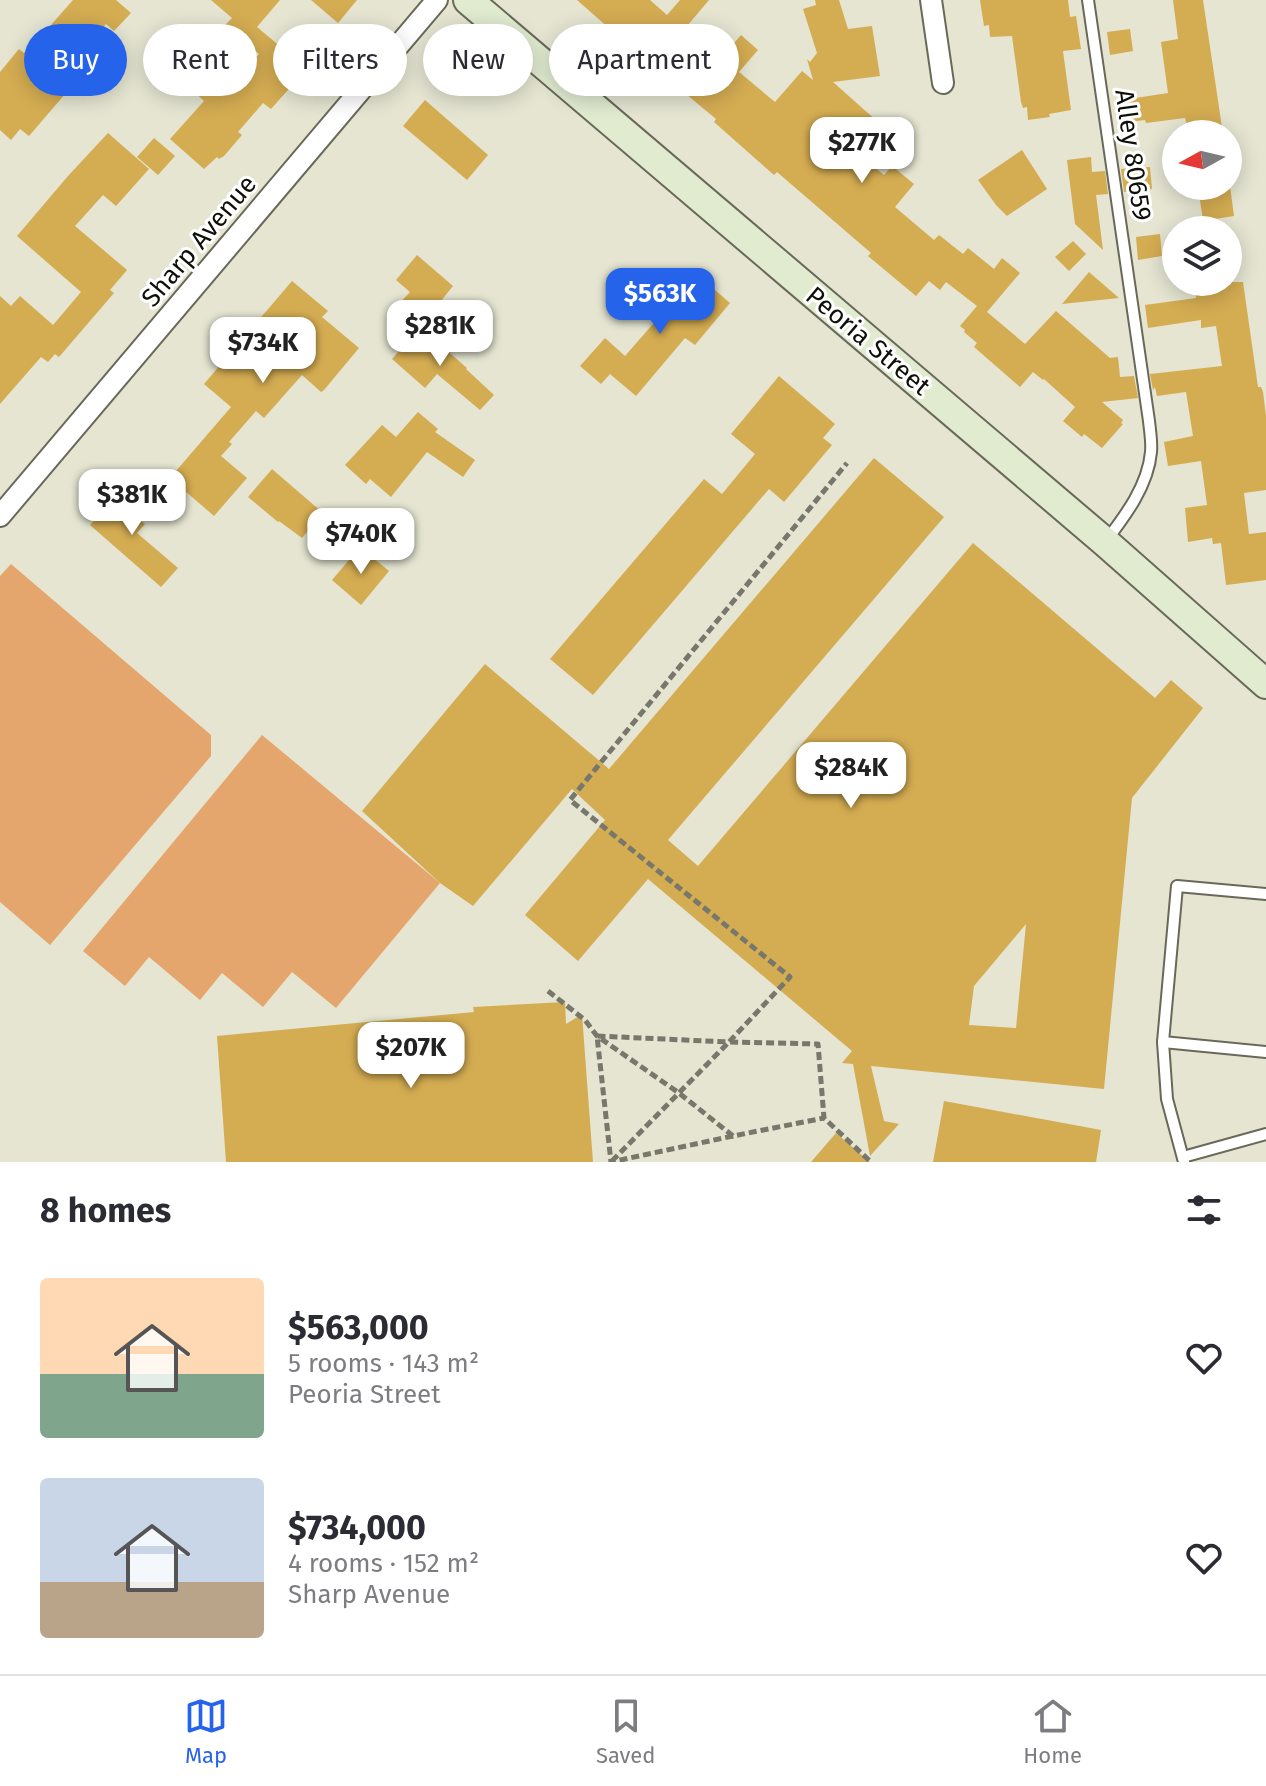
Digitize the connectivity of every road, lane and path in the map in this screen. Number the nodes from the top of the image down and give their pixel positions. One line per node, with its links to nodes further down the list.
1 (437, 0): 7 (street, Sharp Avenue)
2 (468, 0): 8 (street, Peoria Street)
3 (931, 0): 5 (street)
4 (1088, 0): 8 (lane, Alley 80659)
5 (943, 83)
6 (847, 463): 13 (path)
7 (0, 516)
8 (1105, 542): 9 (street, Peoria Street)
9 (1266, 684)
10 (1266, 894): 14 (lane)
11 (548, 991): 12 (path)
12 (597, 1036): 13 (path); 16 (path); 21 (path)
13 (729, 1042): 16 (path); 17 (path)
14 (1163, 1042): 15 (lane); 20 (lane)
15 (1266, 1052)
16 (679, 1093): 19 (path); 21 (path)
17 (824, 1118): 19 (path); 22 (path)
18 (1266, 1134): 20 (lane)
19 (733, 1136): 21 (path)
20 (1183, 1160)
21 (611, 1162)
22 (871, 1162)

